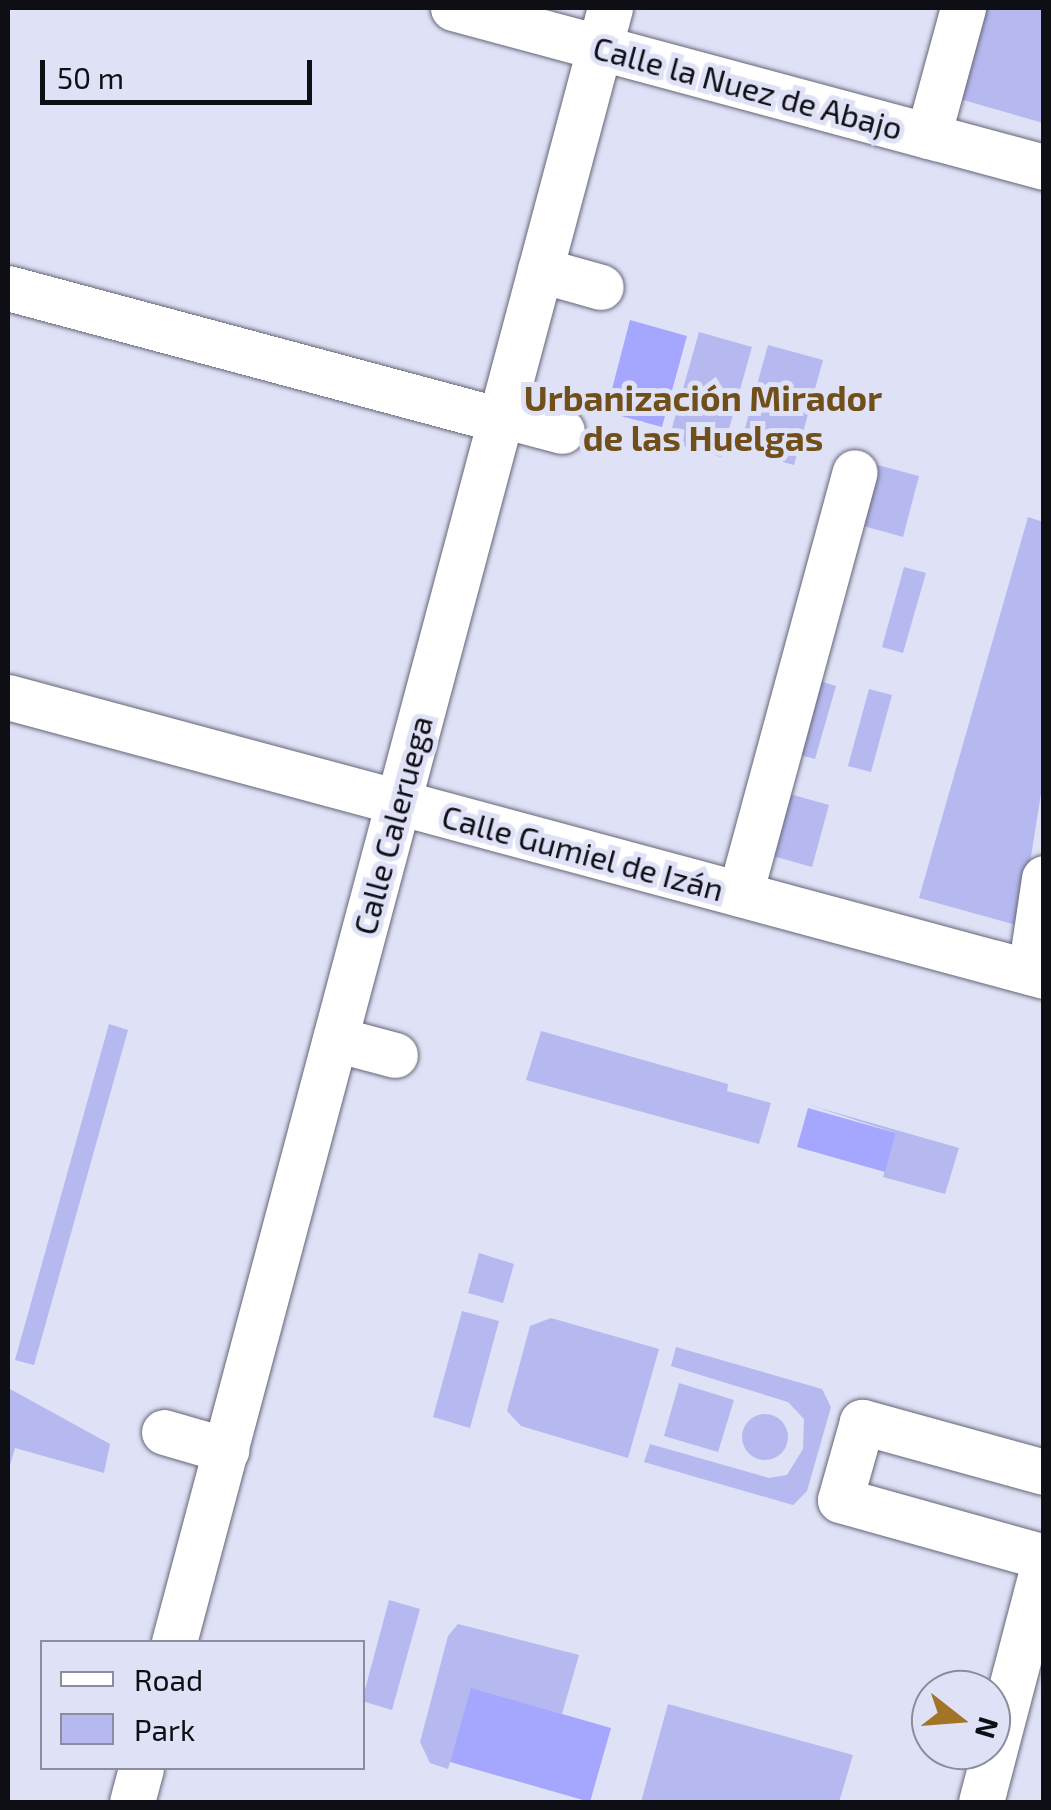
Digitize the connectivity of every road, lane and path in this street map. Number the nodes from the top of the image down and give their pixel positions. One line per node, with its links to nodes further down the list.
1 (453, 8): 3 (street, Calle la Nuez de Abajo)
2 (962, 8): 4 (street)
3 (605, 27): 4 (street, Calle la Nuez de Abajo); 6 (street, Calle Caleruega)
4 (928, 136): 5 (street, Calle la Nuez de Abajo)
5 (1044, 167)
6 (540, 270): 7 (street); 9 (street, Calle Caleruega)
7 (601, 287)
8 (8, 288): 9 (street)
9 (501, 418): 10 (street); 13 (street, Calle Caleruega)
10 (562, 431)
11 (856, 472): 15 (street)
12 (8, 697): 13 (street, Calle Gumiel de Izán)
13 (398, 802): 15 (street, Calle Gumiel de Izán); 17 (street, Calle Caleruega)
14 (1044, 878): 16 (street)
15 (740, 894): 16 (street, Calle Gumiel de Izán)
16 (1037, 974)
17 (335, 1039): 18 (street); 20 (street, Calle Caleruega)
18 (395, 1055)
19 (164, 1432): 20 (street)
20 (226, 1450): 23 (street, Calle Caleruega)
21 (1044, 1472): 22 (street)
22 (1044, 1560): 26 (street)
23 (175, 1640)
24 (140, 1770): 25 (street)
25 (132, 1802)
26 (981, 1802)

